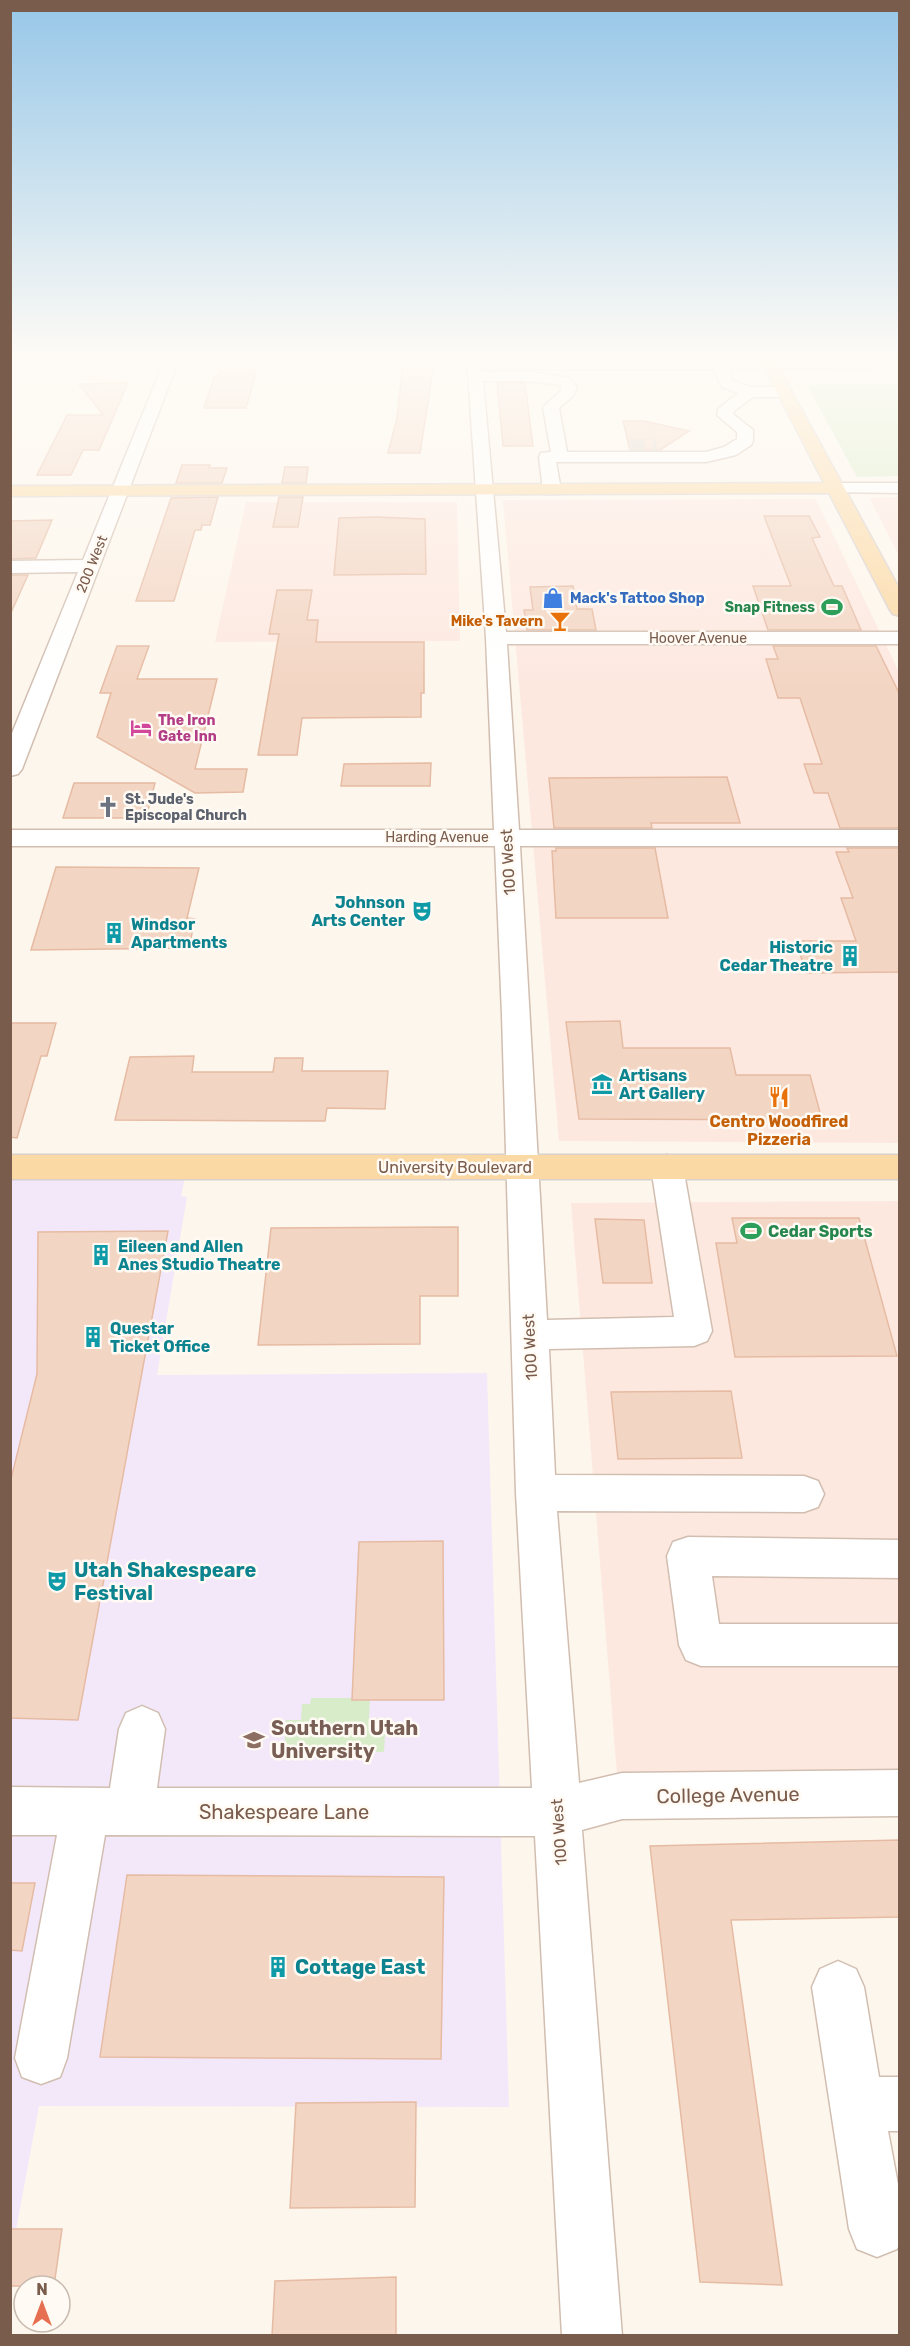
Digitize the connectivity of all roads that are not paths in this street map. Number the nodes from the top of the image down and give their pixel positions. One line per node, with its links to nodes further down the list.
1 (131, 468): 12 (street, 200 West)
2 (482, 468): 9 (street, 100 West)
3 (549, 468): 10 (street)
4 (690, 468): 8 (street)
5 (824, 468): 6 (main road)
6 (834, 488): 7 (street); 8 (main road); 15 (main road)
7 (900, 488)
8 (699, 489): 10 (main road)
9 (484, 490): 10 (main road); 12 (main road); 16 (street, 100 West)
10 (552, 490)
11 (10, 491): 12 (main road)
12 (122, 491): 13 (street, 200 West)
13 (92, 566): 14 (street); 18 (street, 200 West)
14 (10, 567)
15 (900, 610)
16 (496, 638): 17 (street, Hoover Avenue); 20 (street, 100 West)
17 (900, 638)
18 (10, 769)
19 (10, 838): 20 (street, Harding Avenue)
20 (507, 838): 21 (street, Harding Avenue); 23 (street, 100 West)
21 (900, 838)
22 (10, 1167): 23 (main road, University Boulevard)
23 (522, 1167): 24 (main road, University Boulevard); 26 (street, 100 West)
24 (668, 1167): 25 (main road, University Boulevard); 26 (street)
25 (900, 1167)
26 (529, 1335): 27 (street, 100 West)
27 (536, 1493): 28 (street); 35 (street, 100 West)
28 (804, 1494)
29 (900, 1559): 30 (street)
30 (900, 1645)
31 (142, 1729): 34 (street)
32 (900, 1793): 35 (street, College Avenue)
33 (10, 1811): 34 (street, Shakespeare Lane)
34 (107, 1811): 35 (street, Shakespeare Lane); 37 (street)
35 (558, 1812): 40 (street, 100 West)
36 (838, 1987): 38 (street)
37 (41, 2058)
38 (878, 2104): 39 (street)
39 (877, 2229)
40 (592, 2336)

